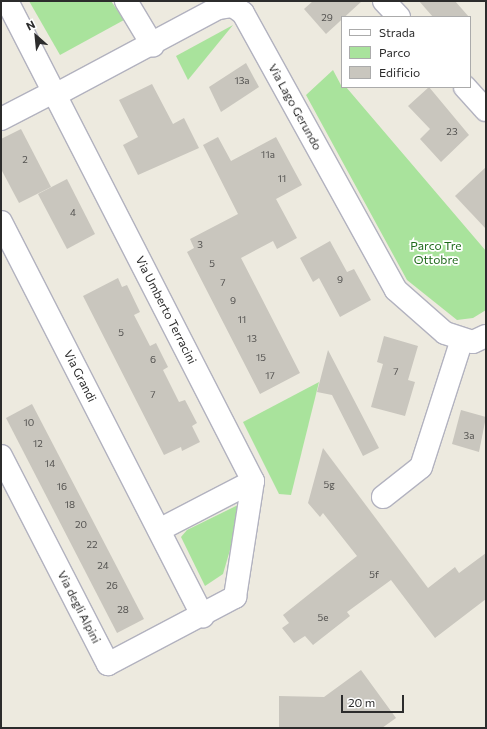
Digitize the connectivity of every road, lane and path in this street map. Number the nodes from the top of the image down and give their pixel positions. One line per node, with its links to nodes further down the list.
1 (7, 1): 7 (street, Via Umberto Terracini)
2 (126, 1): 5 (street)
3 (384, 1): 4 (street)
4 (398, 16)
5 (153, 46): 7 (street, Via Lago Gerundo); 12 (street, Via Lago Gerundo)
6 (466, 88): 8 (street)
7 (56, 93): 9 (street, Via Lago Gerundo); 14 (street, Via Umberto Terracini)
8 (486, 110)
9 (1, 119)
10 (1, 222): 16 (street, Via Grandi)
11 (486, 336): 12 (street, Via Lago Gerundo)
12 (462, 339): 15 (street)
13 (1, 456): 17 (street, Via degli Alpini)
14 (253, 481): 16 (street); 17 (street)
15 (383, 497)
16 (159, 530): 17 (street, Via Grandi)
17 (203, 616)

